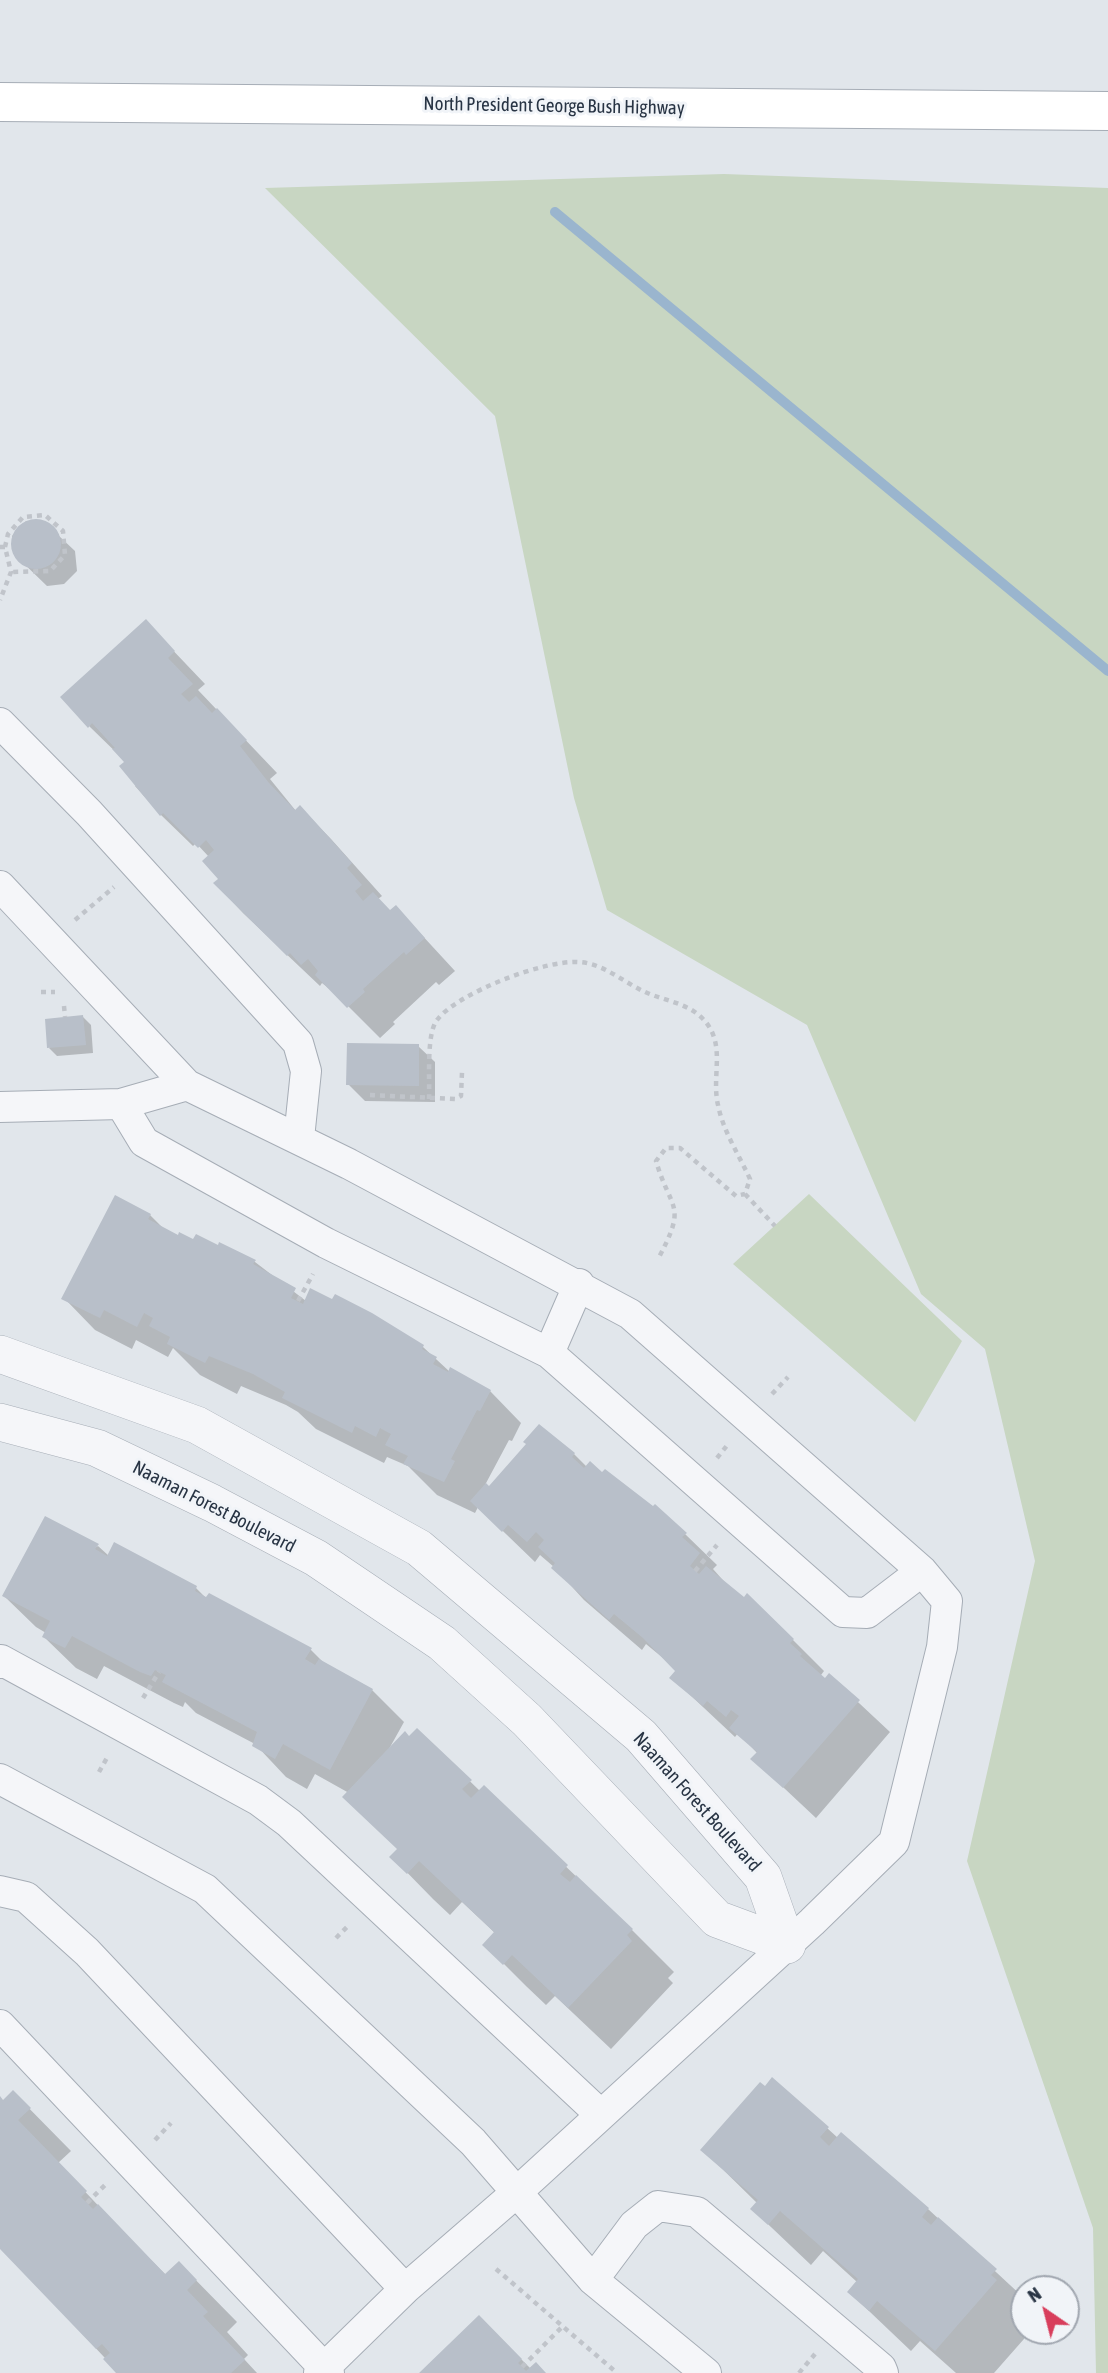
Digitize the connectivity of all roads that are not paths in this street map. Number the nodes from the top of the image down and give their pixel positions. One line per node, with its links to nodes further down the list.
1 (0, 102): 2 (main road, North President George Bush Highway)
2 (1108, 111)
3 (0, 723): 8 (street)
4 (0, 886): 5 (street)
5 (187, 1085): 6 (street); 8 (street)
6 (121, 1104): 7 (street); 10 (street)
7 (0, 1107)
8 (299, 1138): 9 (street)
9 (579, 1284): 10 (street); 13 (street)
10 (548, 1353): 13 (street)
11 (0, 1354): 17 (street, Naaman Forest Boulevard)
12 (0, 1422): 17 (street, Naaman Forest Boulevard)
13 (922, 1571): 17 (street)
14 (0, 1663): 19 (street)
15 (0, 1779): 20 (street)
16 (0, 1891): 22 (street)
17 (787, 1945): 19 (street)
18 (0, 2025): 23 (street)
19 (601, 2115): 20 (street)
20 (517, 2192): 21 (street); 22 (street)
21 (593, 2280): 24 (street); 25 (street)
22 (405, 2289): 23 (street)
23 (324, 2372)
24 (706, 2373)
25 (883, 2373)

